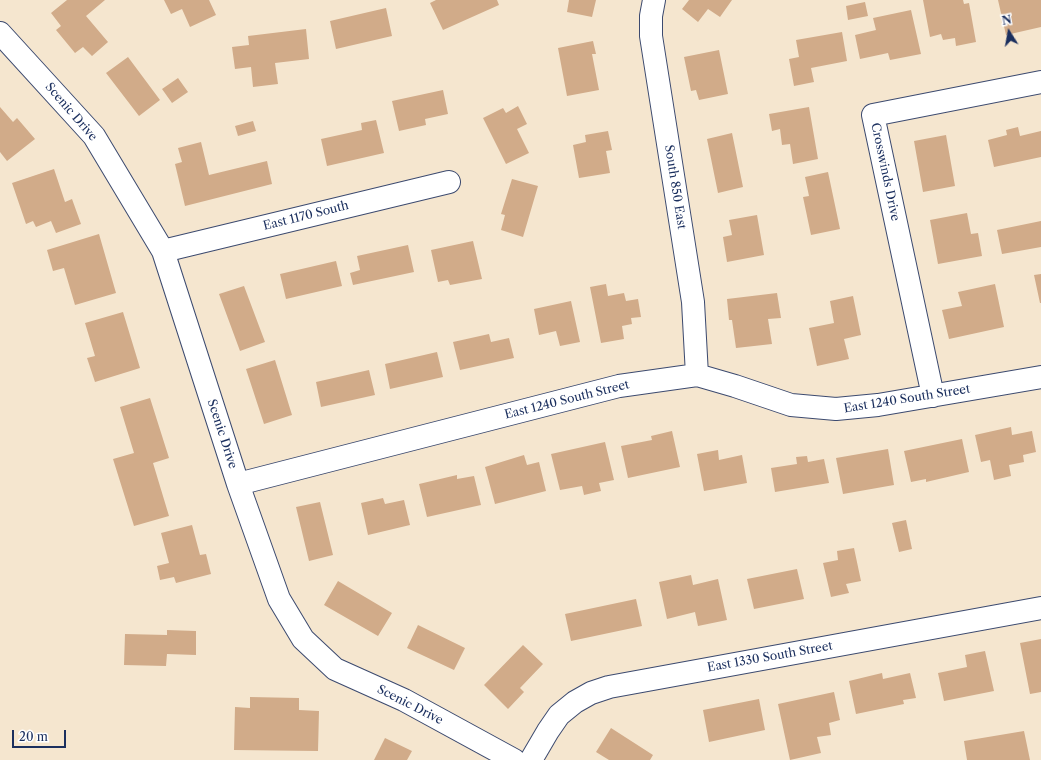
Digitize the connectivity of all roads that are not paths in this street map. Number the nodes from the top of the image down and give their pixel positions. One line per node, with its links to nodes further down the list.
1 (654, 0): 6 (street, South 850 East)
2 (0, 33): 5 (street, Scenic Drive)
3 (1041, 82): 8 (street, Crosswinds Drive)
4 (449, 182): 5 (street, East 1170 South)
5 (163, 251): 9 (street, Scenic Drive)
6 (697, 375): 8 (street, East 1240 South Street); 9 (street, East 1240 South Street)
7 (1041, 377): 8 (street, East 1240 South Street)
8 (933, 396)
9 (238, 484): 11 (street, Scenic Drive)
10 (1041, 608): 12 (street, East 1330 South Street)
11 (514, 760)
12 (531, 760)

